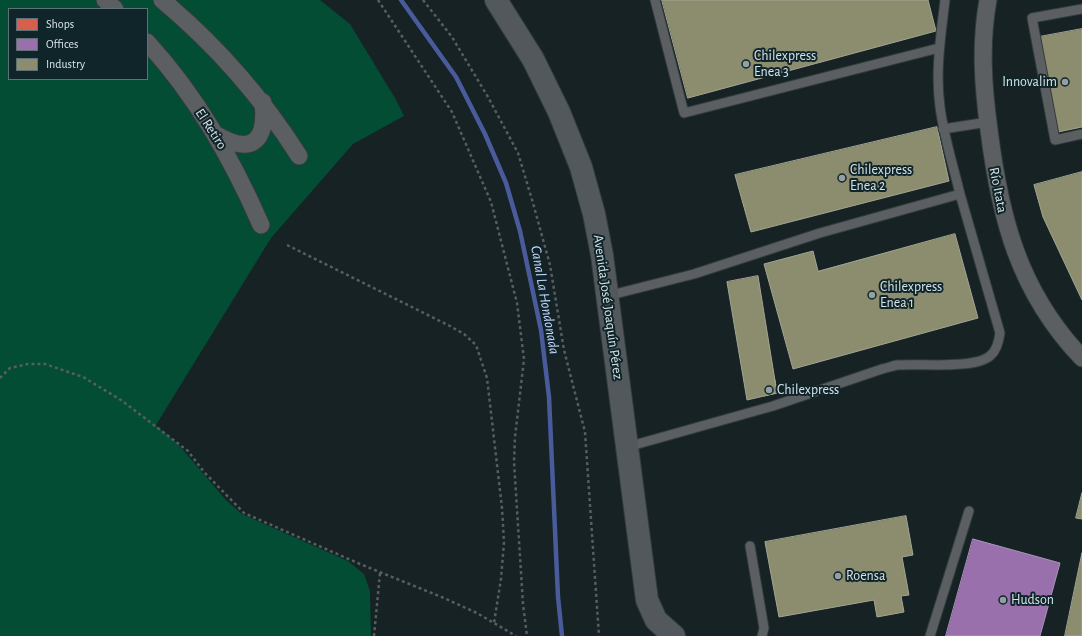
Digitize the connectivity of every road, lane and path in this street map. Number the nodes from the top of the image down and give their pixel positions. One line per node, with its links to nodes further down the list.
1 (105, 0): 9 (street)
2 (162, 0): 13 (street)
3 (378, 0): 33 (path)
4 (423, 0): 34 (path)
5 (496, 0): 22 (main road, Avenida José Joaquín Pérez)
6 (655, 0): 12 (lane)
7 (945, 0): 12 (lane)
8 (988, 0): 14 (street, Río Itata)
9 (114, 8)
10 (1082, 9): 16 (lane)
11 (148, 43): 17 (street, El Retiro)
12 (939, 48): 15 (lane)
13 (263, 102): 17 (street); 18 (street)
14 (988, 122): 15 (lane); 23 (street, Río Itata)
15 (943, 129): 19 (lane)
16 (1082, 134)
17 (217, 135): 20 (street, El Retiro)
18 (299, 156)
19 (960, 194): 22 (lane); 25 (lane)
20 (261, 225)
21 (287, 245): 29 (path)
22 (607, 296): 25 (main road, Avenida José Joaquín Pérez)
23 (1082, 358)
24 (0, 378): 28 (path)
25 (627, 447): 30 (main road, Avenida José Joaquín Pérez)
26 (969, 511): 36 (lane)
27 (750, 546): 35 (lane)
28 (380, 572): 29 (path); 31 (path)
29 (494, 623): 32 (path)
30 (670, 633)
31 (374, 636)
32 (516, 636)
33 (526, 636)
34 (599, 636)
35 (762, 636)
36 (930, 636)

